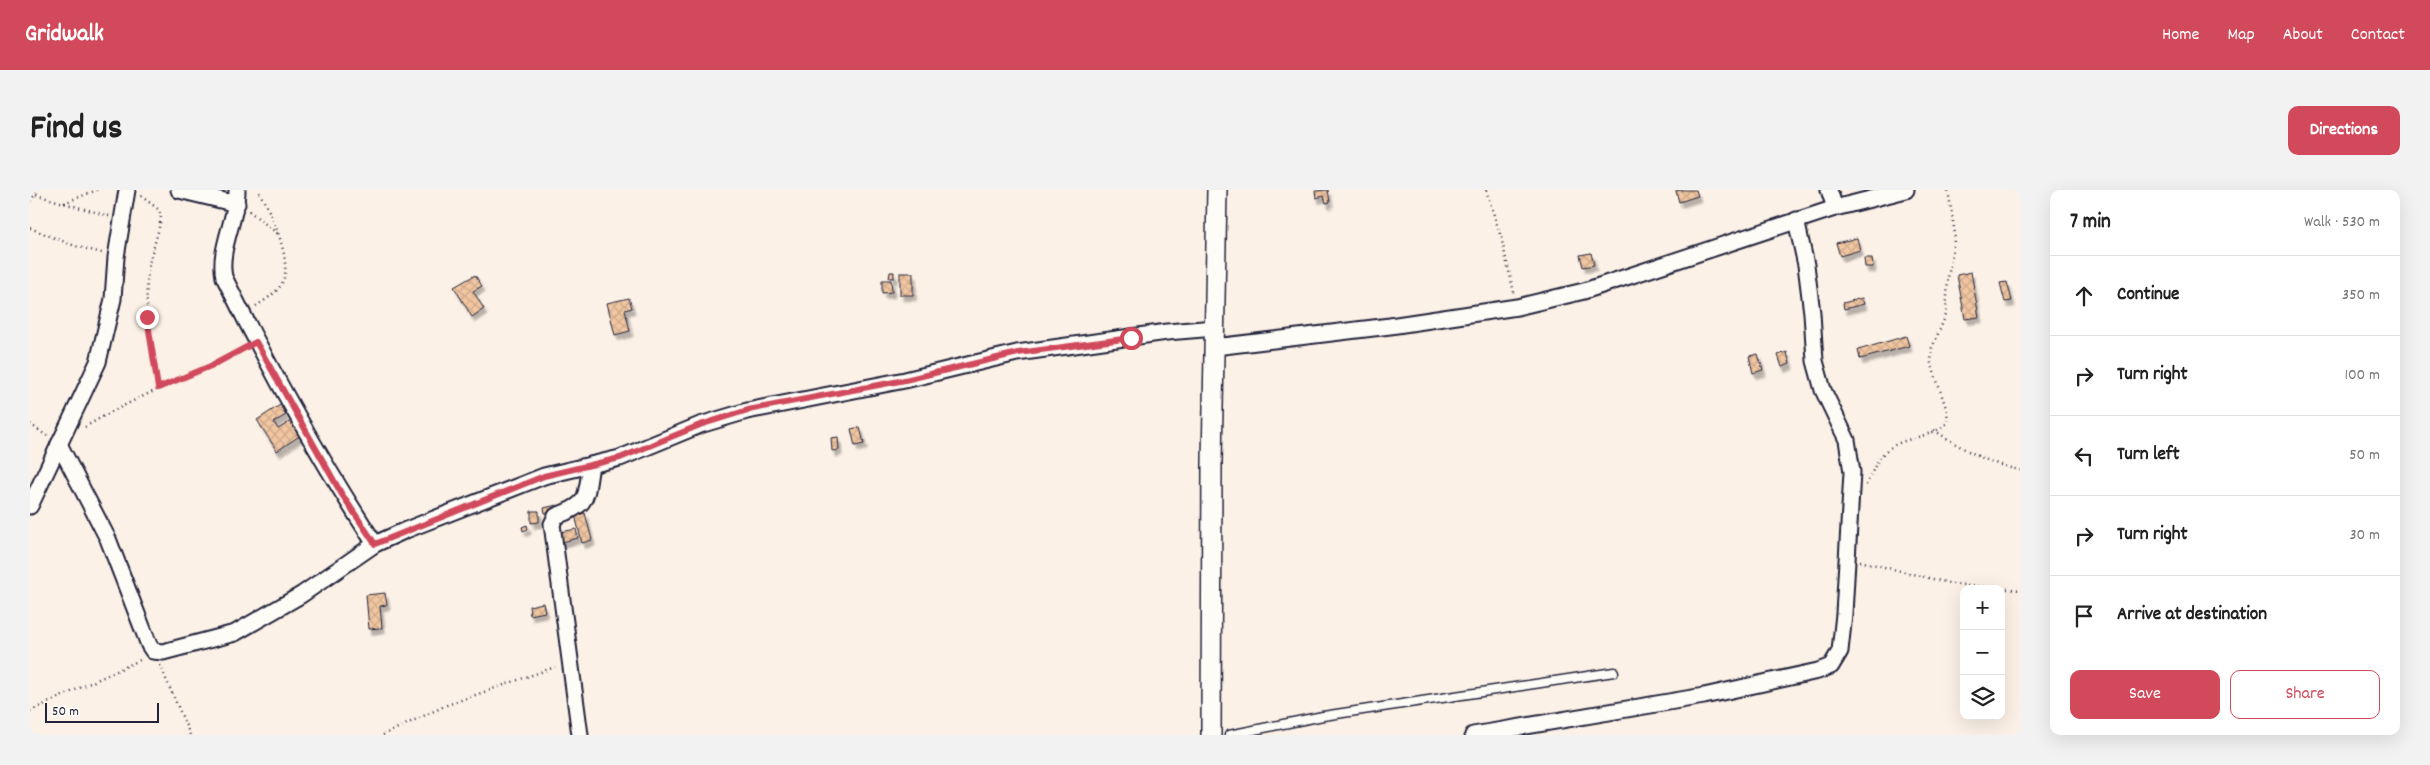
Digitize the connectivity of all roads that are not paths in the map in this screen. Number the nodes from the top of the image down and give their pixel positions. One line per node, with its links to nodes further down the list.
1 (179, 190): 6 (street)
2 (1217, 190): 9 (street)
3 (1829, 190): 7 (street)
4 (1906, 190): 7 (street)
5 (131, 191): 10 (street)
6 (237, 197): 13 (street)
7 (1835, 208): 8 (street)
8 (1796, 220): 9 (street); 18 (street)
9 (1215, 338): 11 (street); 16 (street)
10 (59, 444): 12 (street); 13 (street)
11 (590, 465): 13 (street); 15 (street)
12 (30, 506)
13 (375, 544)
14 (1614, 672): 17 (lane)
15 (580, 735)
16 (1211, 735)
17 (1229, 735)
18 (1473, 735)

